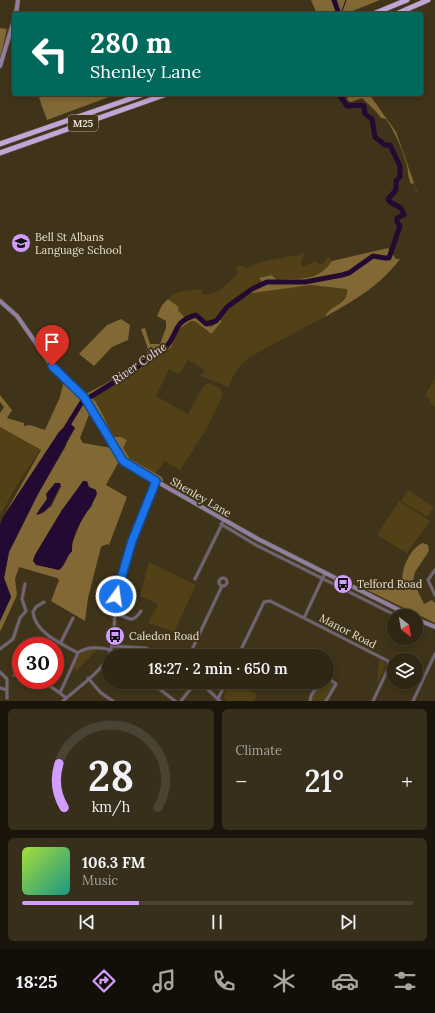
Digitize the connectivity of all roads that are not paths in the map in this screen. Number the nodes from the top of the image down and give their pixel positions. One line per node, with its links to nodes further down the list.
1 (18, 0): 4 (main road)
2 (407, 0): 5 (highway)
3 (428, 0): 6 (highway)
4 (16, 12)
5 (379, 12)
6 (401, 12)
7 (12, 27): 8 (main road)
8 (0, 66)
9 (138, 96): 11 (highway, M25)
10 (161, 96): 12 (highway, M25)
11 (0, 144)
12 (0, 153)
13 (0, 301): 14 (main road, Shenley Lane)
14 (156, 481): 15 (main road, Shenley Lane); 30 (street)
15 (224, 520): 16 (street); 18 (main road, Shenley Lane)
16 (221, 524): 19 (street, Shenley Lane); 20 (street)
17 (435, 570): 23 (street)
18 (326, 573): 19 (street); 25 (main road, Shenley Lane)
19 (323, 578): 28 (street, Shenley Lane); 32 (street)
20 (195, 579)
21 (25, 584): 26 (street)
22 (222, 586): 43 (street)
23 (435, 596)
24 (44, 602): 29 (street)
25 (397, 609)
26 (26, 611): 29 (street); 39 (street)
27 (141, 611): 30 (street)
28 (387, 611)
29 (33, 612): 35 (street)
30 (114, 613): 38 (street)
31 (73, 618): 36 (street)
32 (304, 618): 44 (street); 69 (street, Manor Road)
33 (423, 623): 34 (main road)
34 (435, 627)
35 (50, 637)
36 (64, 637)
37 (64, 644): 45 (street)
38 (112, 646): 41 (street); 42 (street)
39 (0, 649)
40 (106, 649): 45 (street)
41 (111, 649)
42 (148, 649)
43 (192, 649)
44 (241, 649)
45 (78, 653): 59 (street)
46 (435, 654): 70 (street)
47 (102, 666): 49 (street)
48 (0, 672): 58 (street)
49 (88, 678): 61 (street); 64 (street)
50 (0, 688): 58 (street)
51 (54, 689): 59 (street)
52 (159, 689): 65 (street)
53 (190, 689): 66 (street)
54 (207, 689): 62 (street)
55 (223, 689): 62 (street)
56 (315, 689): 67 (street)
57 (333, 689): 68 (street)
58 (7, 690): 60 (street)
59 (60, 693): 61 (street)
60 (7, 698)
61 (66, 698): 63 (street)
62 (219, 700)
63 (63, 701)
64 (113, 701)
65 (175, 701)
66 (181, 701)
67 (310, 701)
68 (326, 701)
69 (373, 701)
70 (413, 701)

